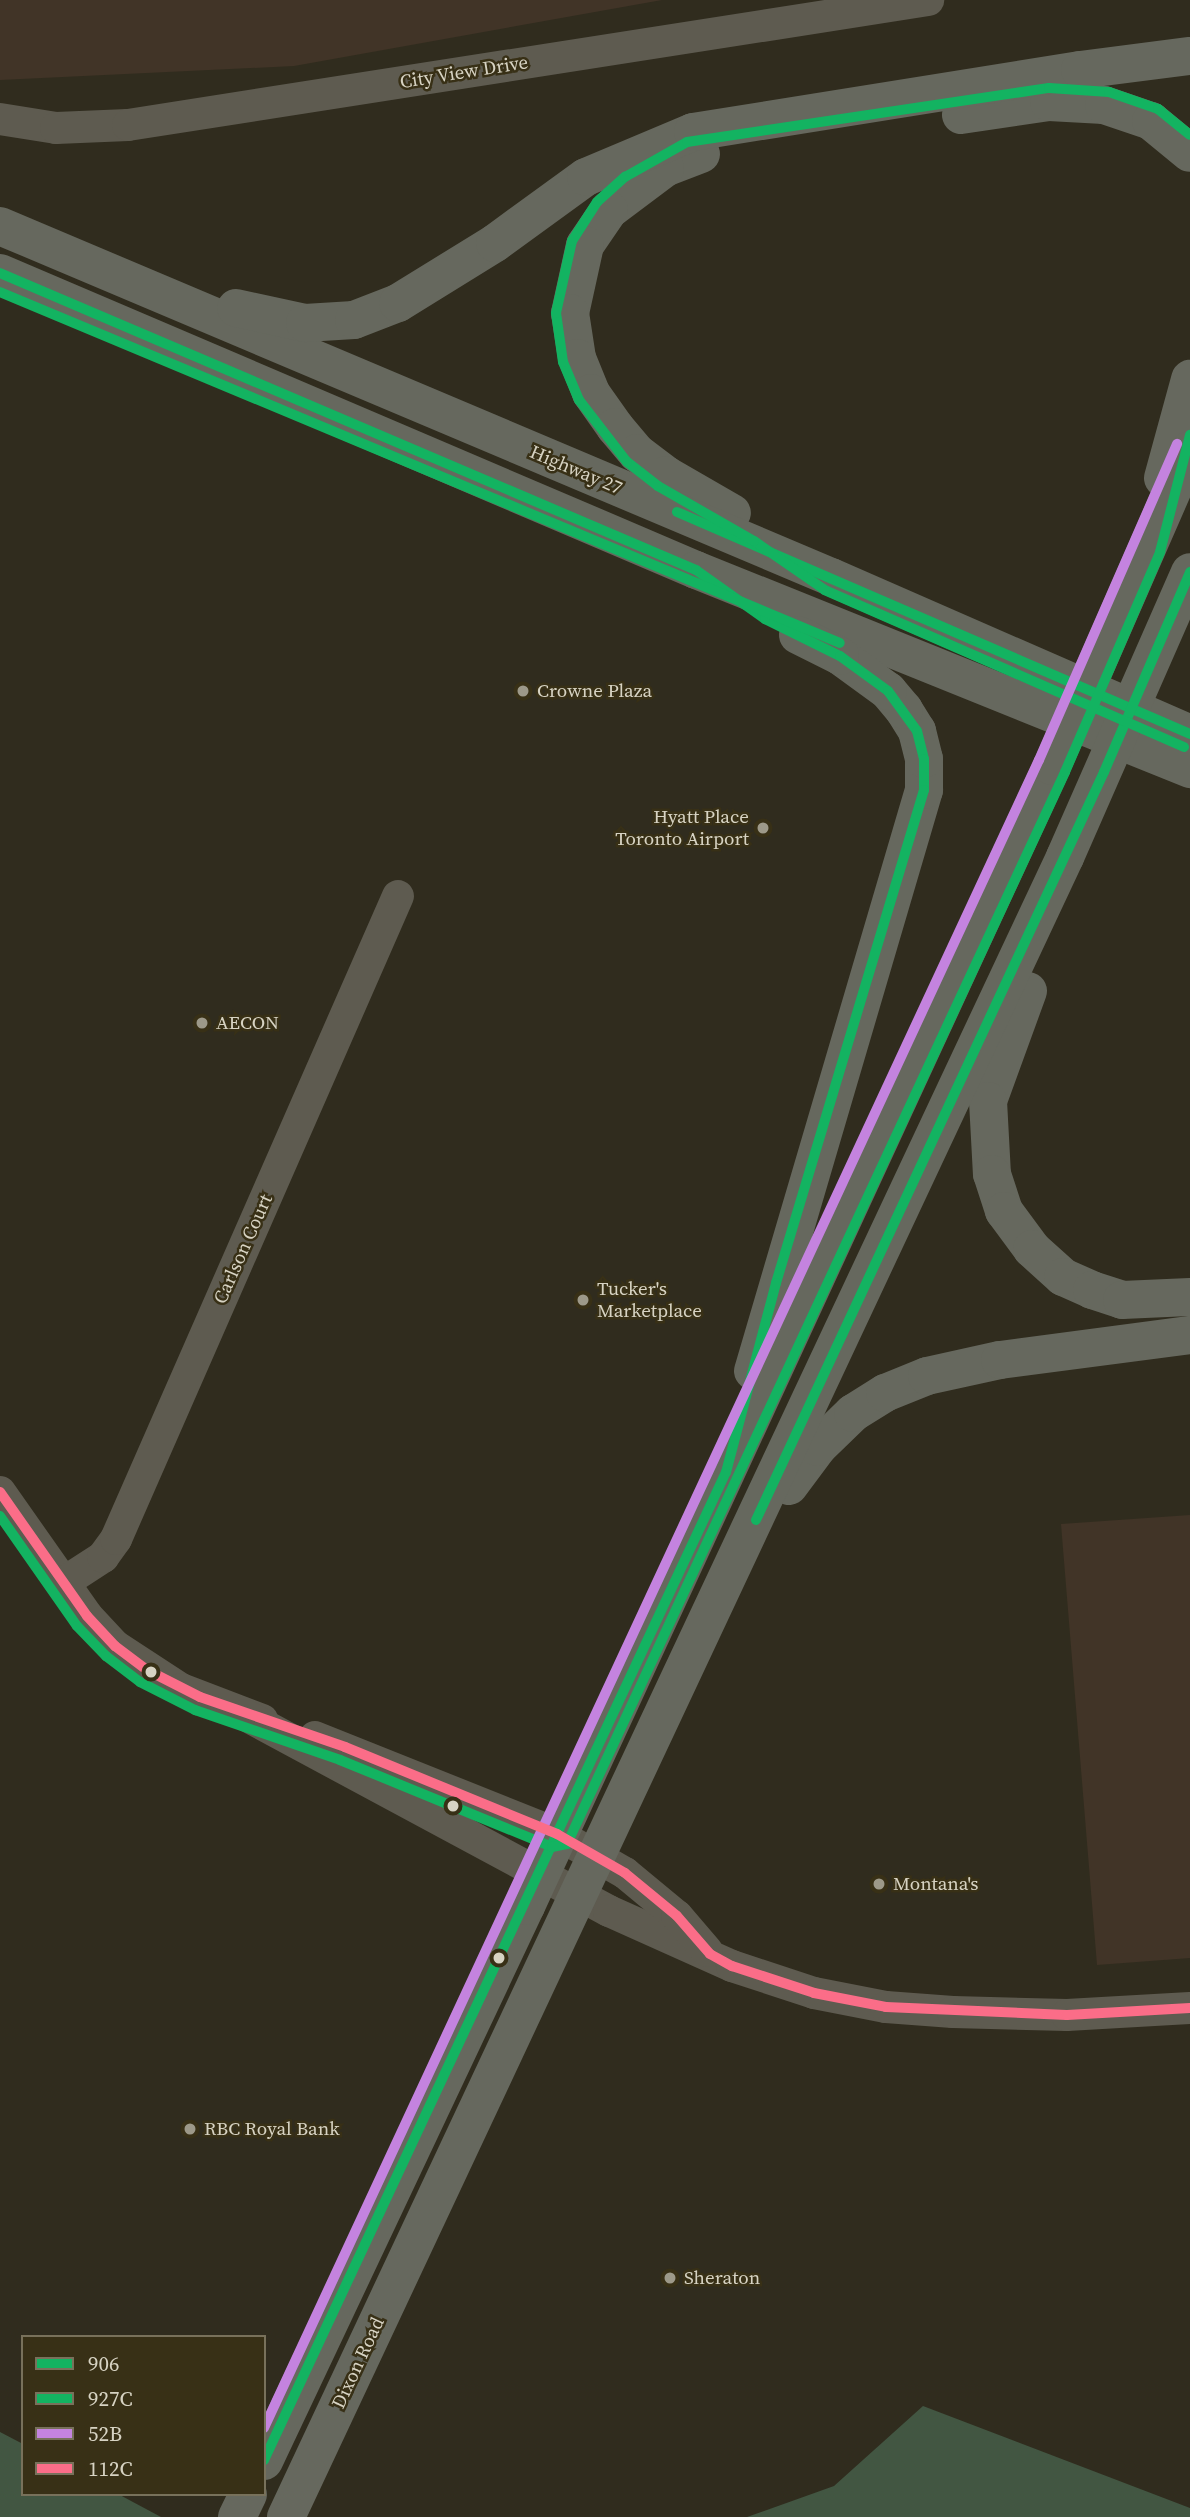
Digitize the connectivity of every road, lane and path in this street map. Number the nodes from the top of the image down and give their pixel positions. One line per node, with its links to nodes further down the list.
1 (928, 0): 3 (street, City View Drive)
2 (1190, 56): 6 (main road)
3 (0, 119)
4 (1190, 153): 13 (main road)
5 (0, 226): 6 (main road, Highway 27)
6 (94, 268): 13 (main road, Highway 27)
7 (3, 276): 11 (main road)
8 (1190, 379): 10 (main road)
9 (1190, 450): 10 (main road)
10 (1147, 547): 20 (main road)
11 (696, 570): 15 (main road); 20 (main road)
12 (1190, 572): 16 (main road, Dixon Road)
13 (831, 577): 14 (main road, Highway 27)
14 (1190, 734)
15 (1190, 769)
16 (1065, 857): 18 (main road); 22 (main road, Dixon Road)
17 (398, 896): 23 (street, Carlson Court)
18 (1190, 1297)
19 (1190, 1335): 22 (main road)
20 (726, 1472): 25 (main road)
21 (0, 1492): 23 (street)
22 (734, 1566): 26 (main road, Dixon Road)
23 (63, 1583): 24 (street)
24 (245, 1714): 25 (street); 27 (street)
25 (557, 1834): 26 (street); 27 (main road)
26 (596, 1857): 28 (main road, Dixon Road); 29 (street)
27 (541, 1873): 28 (street); 31 (main road)
28 (580, 1896): 29 (street); 34 (main road, Dixon Road)
29 (710, 1954): 30 (street)
30 (1190, 2008)
31 (266, 2457)
32 (247, 2496): 33 (main road)
33 (237, 2517)
34 (286, 2517)

